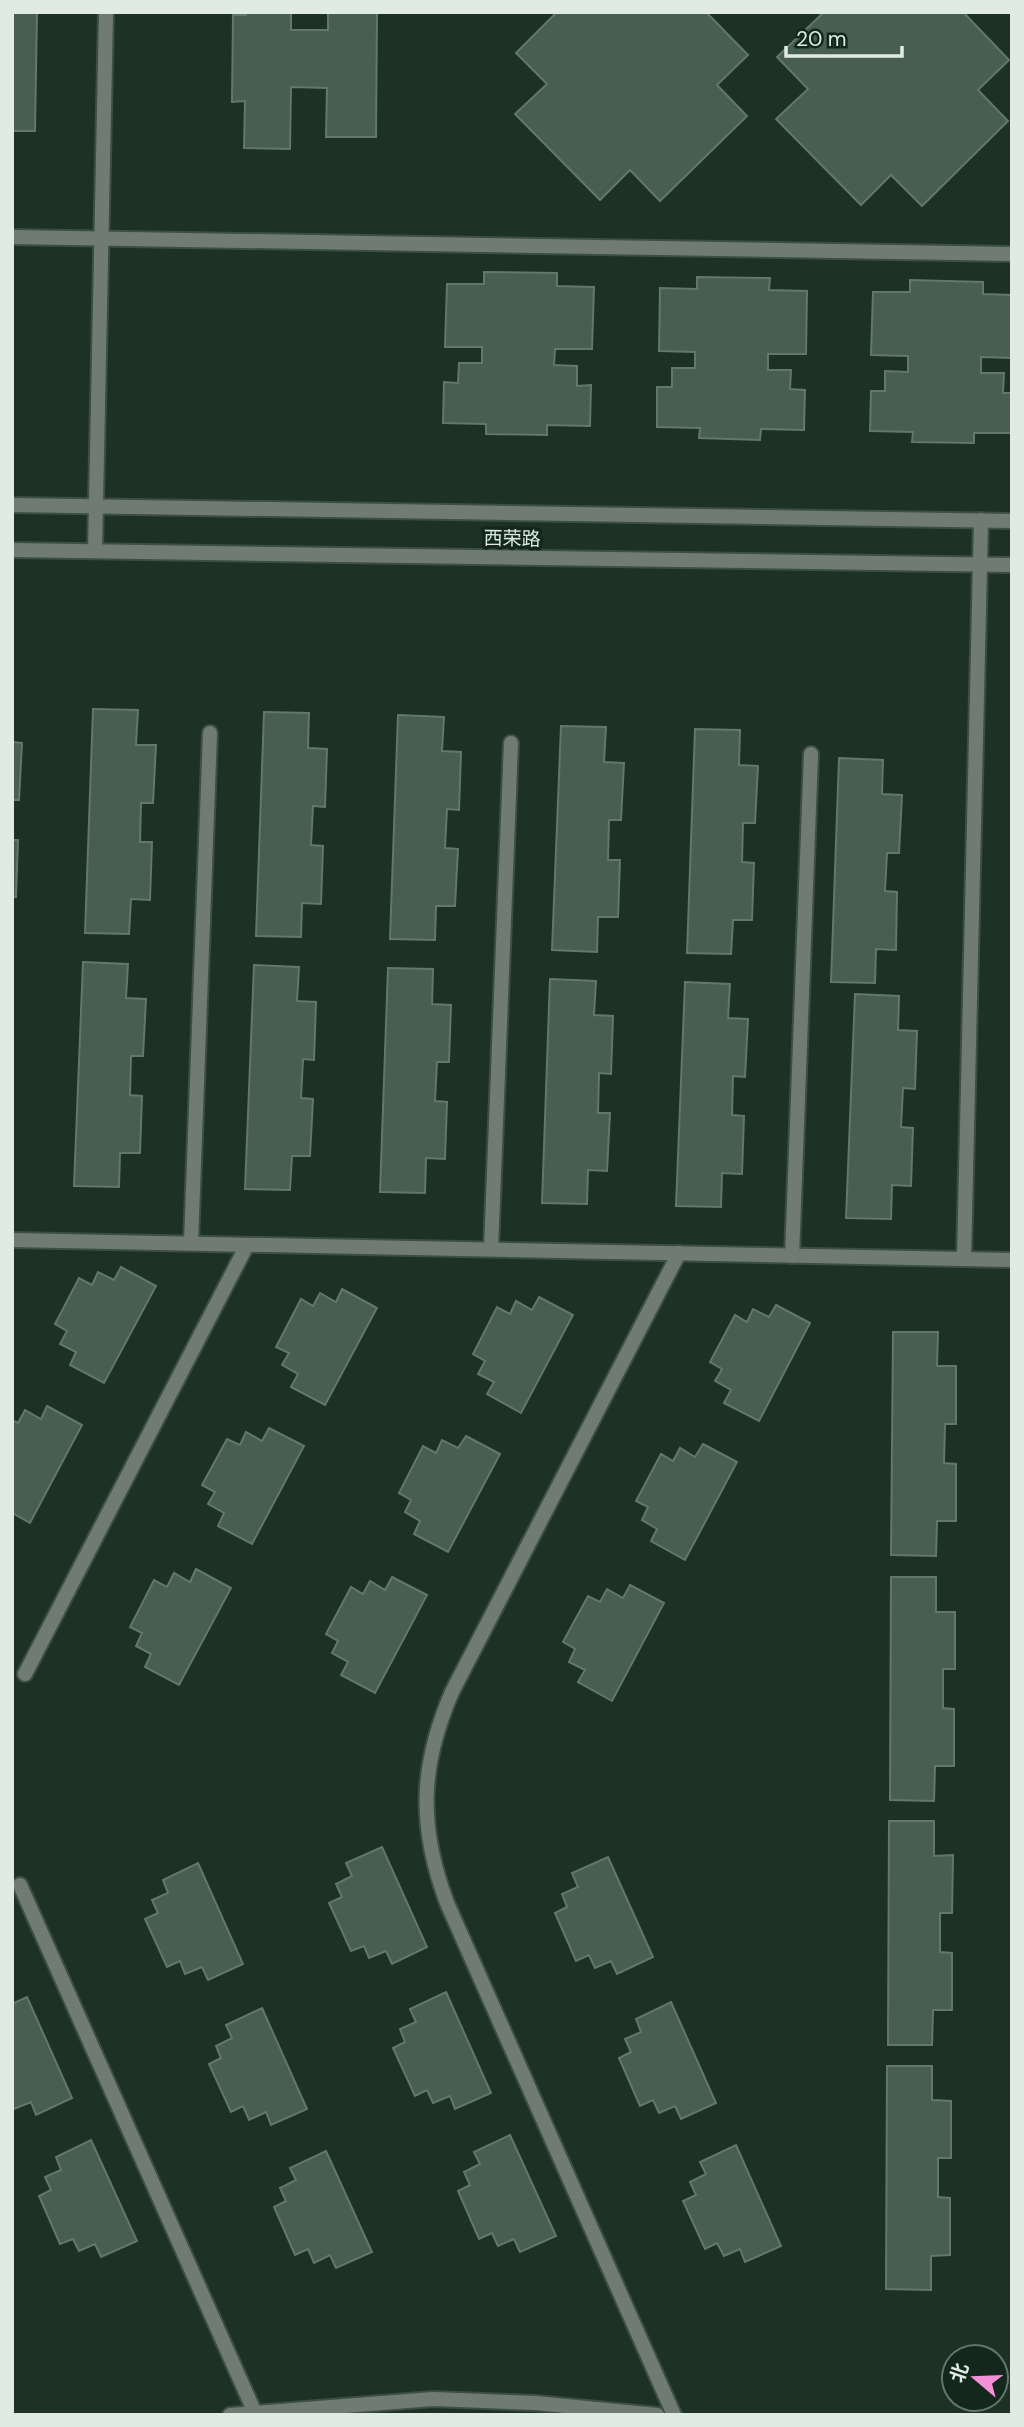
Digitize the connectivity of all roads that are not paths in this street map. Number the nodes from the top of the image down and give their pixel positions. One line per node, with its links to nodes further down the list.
1 (106, 12): 3 (street)
2 (12, 237): 3 (street)
3 (102, 238): 4 (street); 6 (street)
4 (1012, 254)
5 (12, 505): 6 (street, 西荣路)
6 (96, 506): 7 (street, 西荣路); 10 (street)
7 (981, 520): 8 (street, 西荣路); 11 (street)
8 (1012, 521)
9 (12, 550): 10 (street, 西荣路)
10 (95, 551): 11 (street, 西荣路)
11 (980, 565): 12 (street, 西荣路); 22 (street)
12 (1012, 565)
13 (210, 733): 17 (street)
14 (511, 743): 19 (street)
15 (811, 754): 21 (street)
16 (12, 1240): 17 (street)
17 (191, 1243): 18 (street)
18 (247, 1245): 19 (street); 24 (street)
19 (491, 1249): 20 (street)
20 (679, 1253): 21 (street); 29 (street)
21 (792, 1256): 22 (street)
22 (964, 1259): 23 (street)
23 (1012, 1260)
24 (25, 1674)
25 (20, 1885): 26 (street)
26 (255, 2413): 27 (street); 28 (street)
27 (230, 2415)
28 (657, 2415)
29 (674, 2415)

